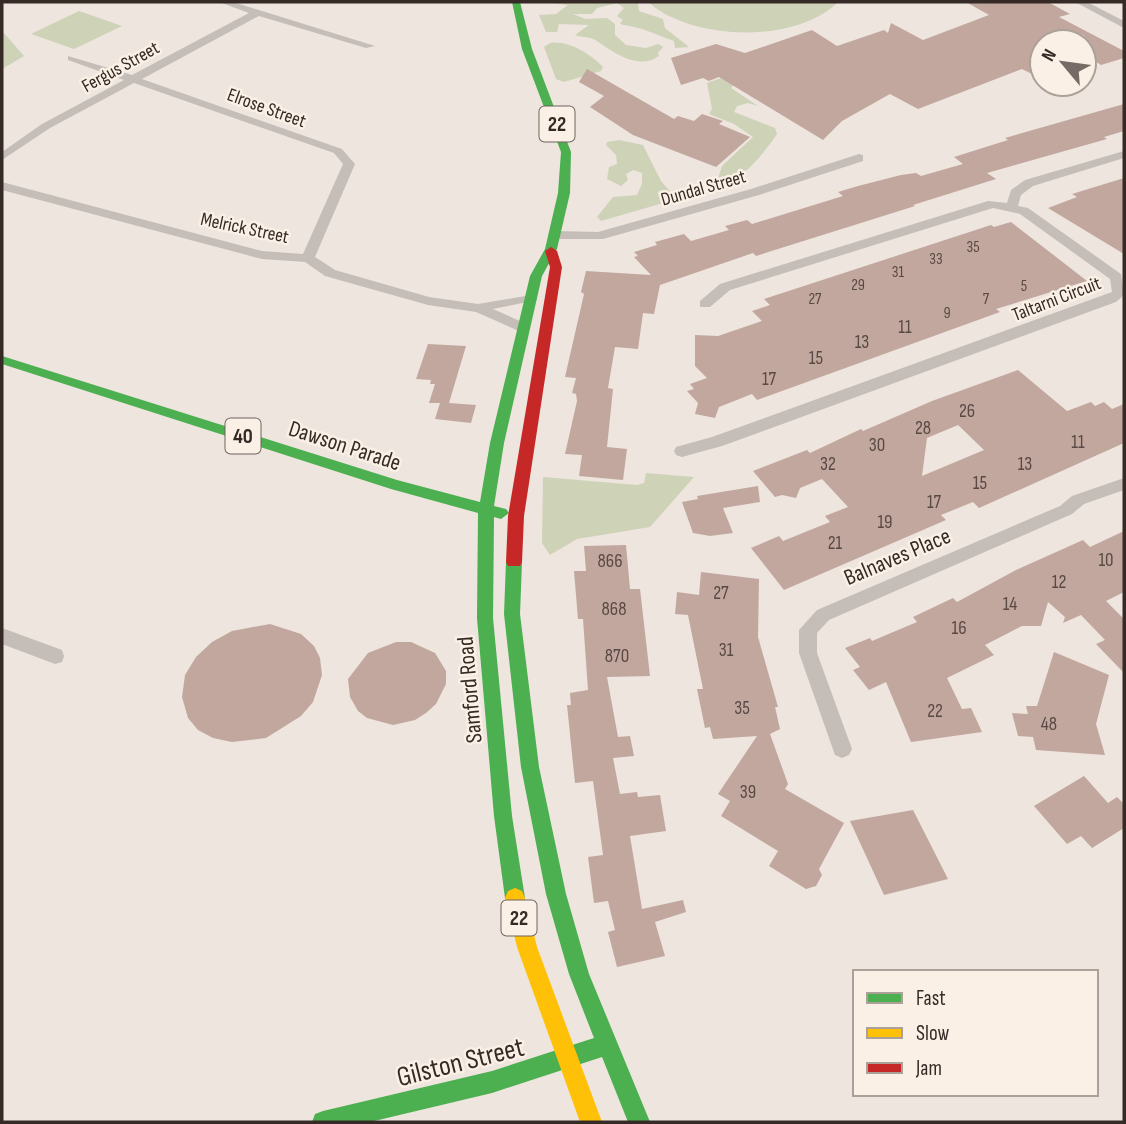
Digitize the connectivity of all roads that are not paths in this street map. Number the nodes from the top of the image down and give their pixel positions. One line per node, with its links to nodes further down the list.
1 (224, 2): 4 (street)
2 (516, 2): 14 (main road, Samford Road / 22)
3 (1080, 2): 5 (street)
4 (258, 12): 6 (street); 8 (street, Fergus Street)
5 (1124, 25)
6 (370, 46)
7 (72, 58): 8 (street, Elrose Street)
8 (134, 78): 10 (street, Fergus Street); 15 (street, Elrose Street)
9 (1124, 154): 13 (street)
10 (2, 157)
11 (859, 158): 14 (street, Dundal Street)
12 (2, 186): 15 (street, Melrick Street)
13 (1012, 207): 17 (street); 21 (street, Taltarni Circuit)
14 (552, 242): 16 (main road, Samford Road / 22); 24 (main road, Samford Road / 22)
15 (308, 258): 18 (street, Melrick Street)
16 (532, 297): 18 (street, Melrick Street); 19 (main road, Samford Road / 22)
17 (705, 304)
18 (478, 307): 19 (street, Melrick Street)
19 (524, 328): 23 (main road, Samford Road / 22)
20 (2, 360): 23 (main road, Dawson Parade / 40)
21 (682, 451)
22 (1124, 484): 27 (street, Balnaves Place)
23 (486, 510): 24 (main road, Dawson Parade / 40); 29 (main road, Samford Road / 22)
24 (516, 516): 28 (main road, Samford Road / 22)
25 (2, 636): 26 (street)
26 (55, 656)
27 (842, 749)
28 (608, 1044): 29 (main road, Gilston Street); 32 (main road, Samford Road / 22)
29 (568, 1059): 30 (main road, Gilston Street); 31 (main road, Samford Road / 22)
30 (323, 1122)
31 (591, 1122)
32 (639, 1122)

